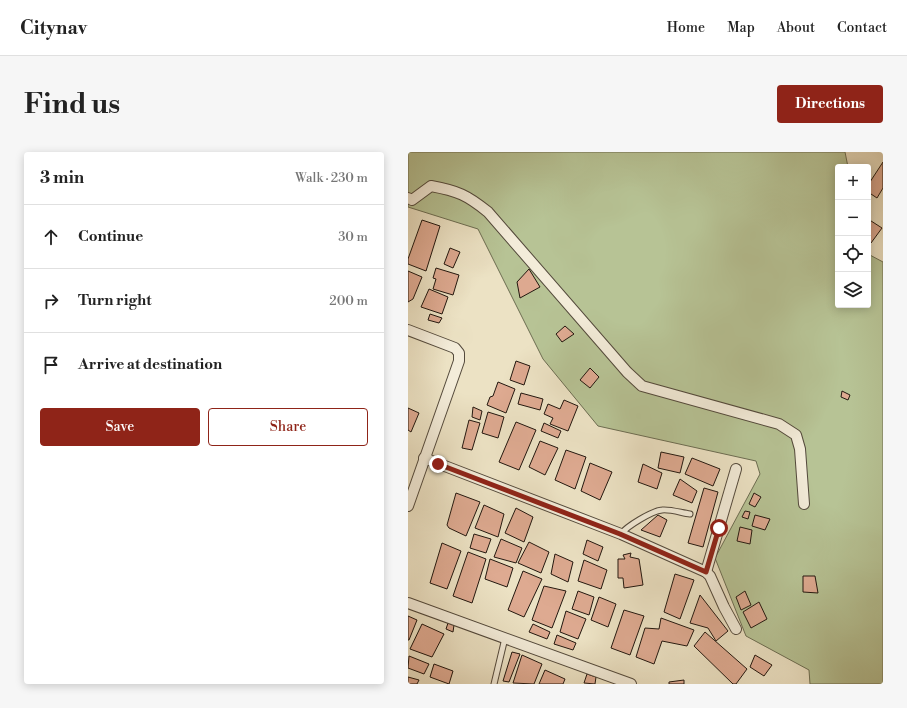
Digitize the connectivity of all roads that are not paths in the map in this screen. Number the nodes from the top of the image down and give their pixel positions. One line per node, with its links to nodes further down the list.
1 (408, 198): 5 (street)
2 (408, 330): 3 (street)
3 (424, 458): 6 (street); 8 (street)
4 (736, 469): 9 (street)
5 (804, 504)
6 (408, 506)
7 (690, 514): 8 (lane)
8 (620, 534): 9 (street)
9 (706, 572): 11 (street)
10 (408, 603): 12 (street)
11 (736, 629)
12 (505, 638): 13 (lane); 14 (street)
13 (494, 684)
14 (632, 684)

